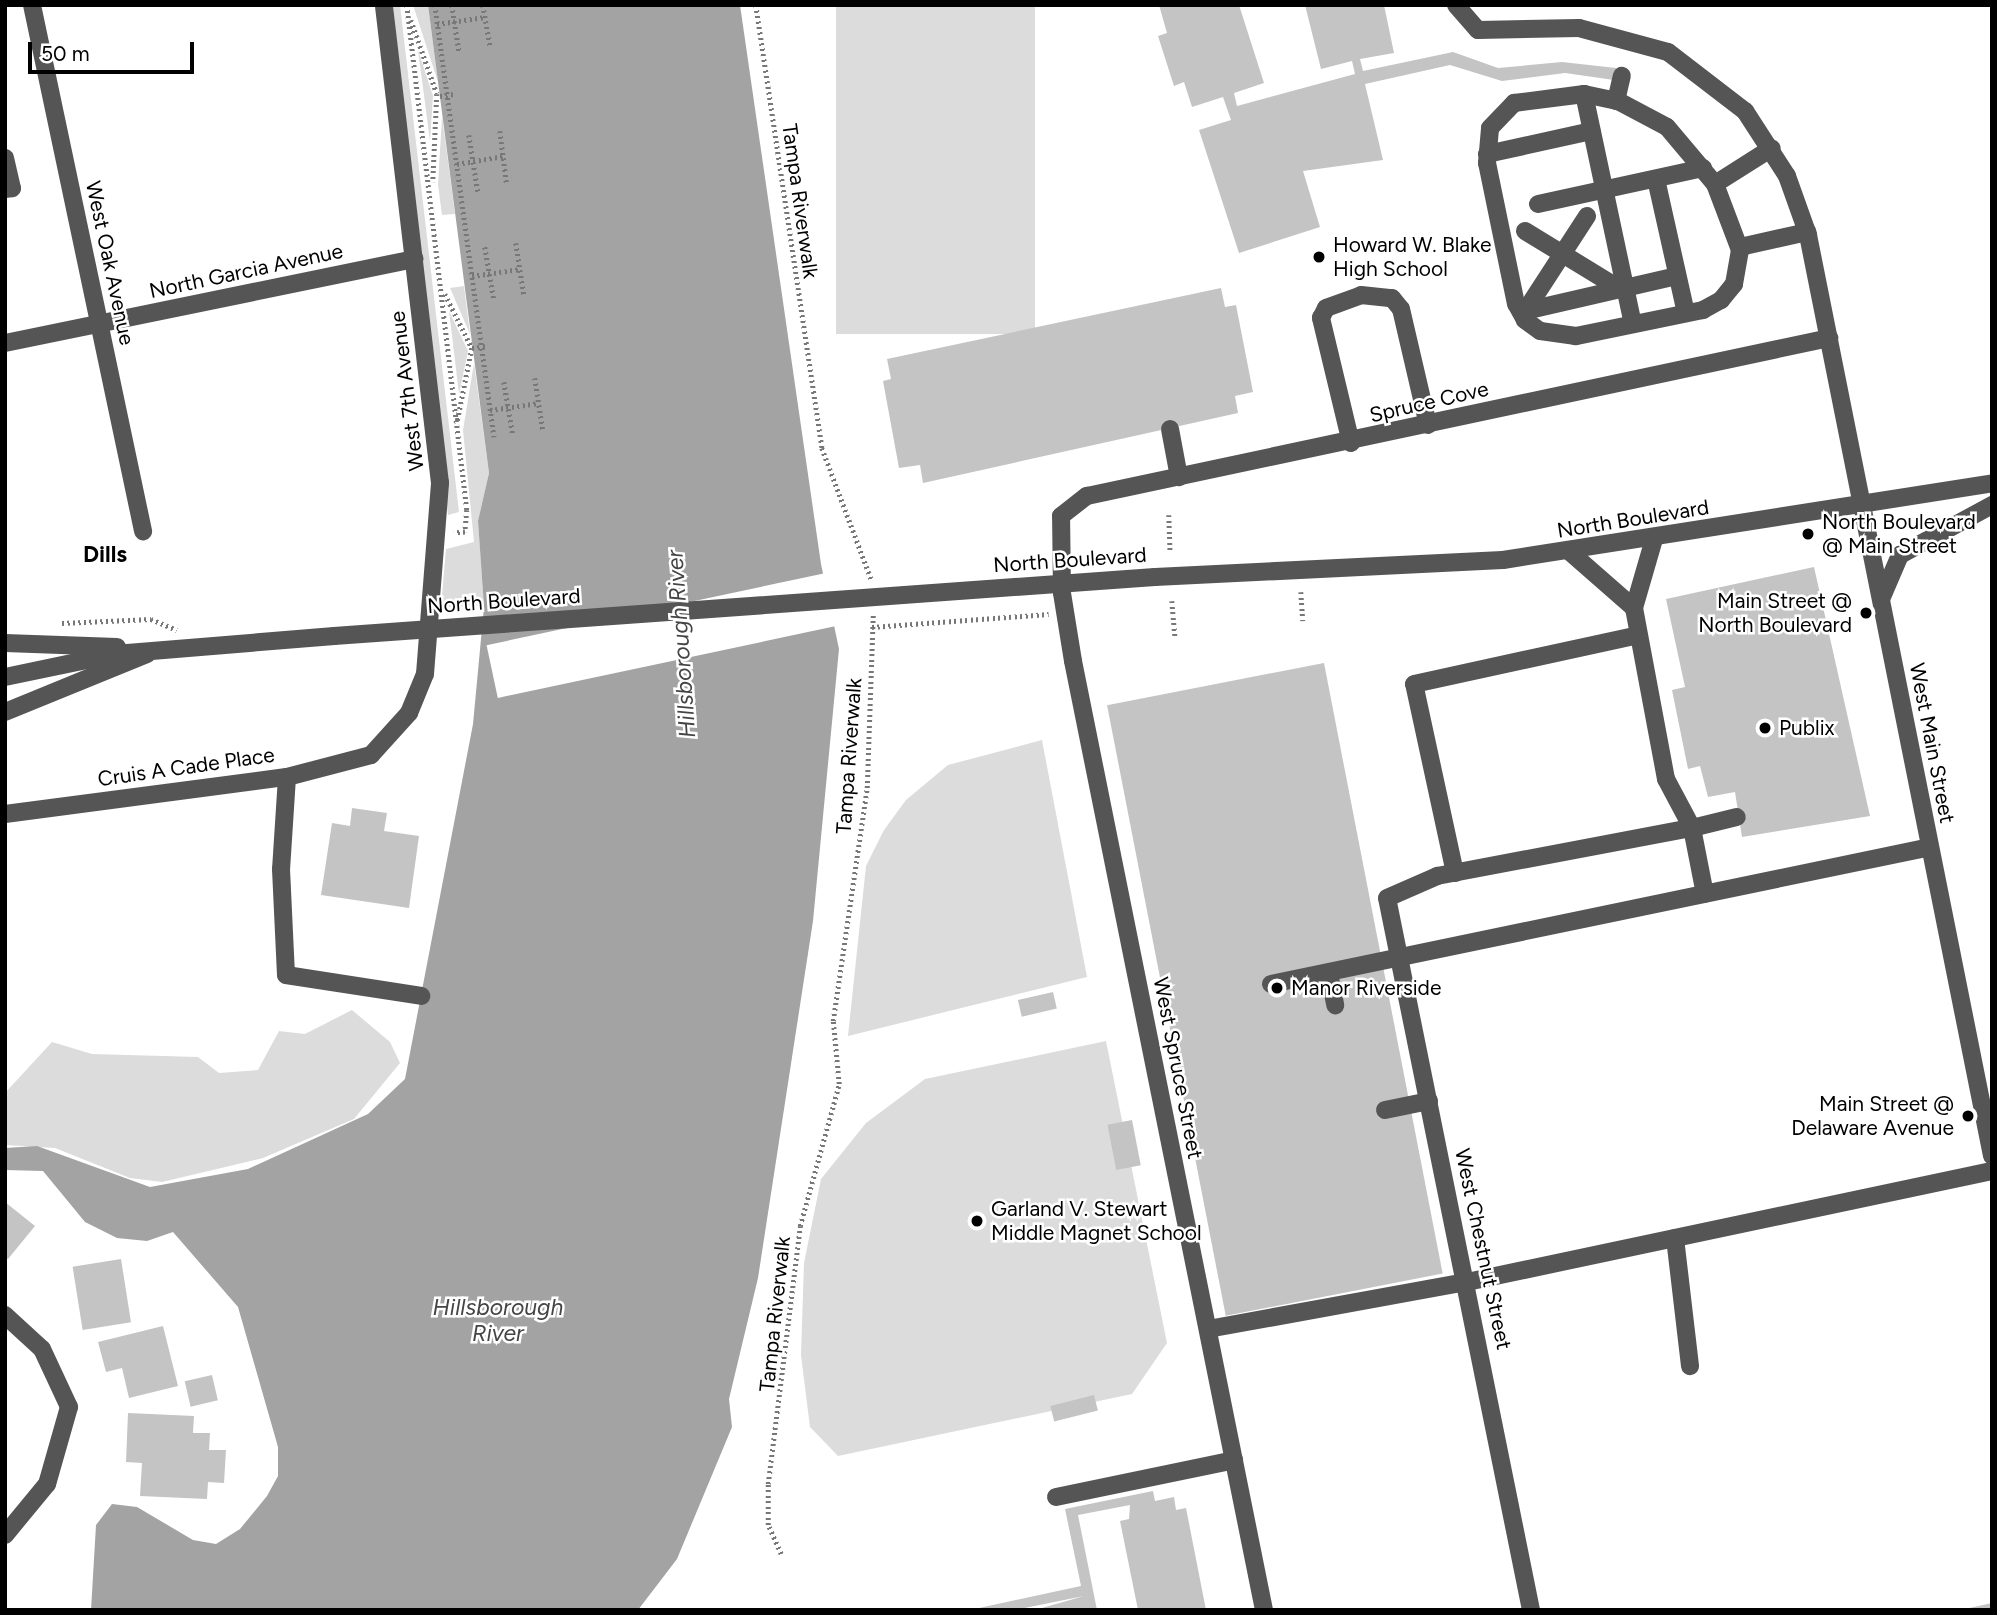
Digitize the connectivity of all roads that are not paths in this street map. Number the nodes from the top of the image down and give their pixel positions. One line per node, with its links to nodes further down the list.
1 (32, 5): 27 (street, West Oak Avenue)
2 (384, 5): 22 (street, West 7th Avenue)
3 (1456, 5): 8 (street, West Main Street)
4 (1622, 76): 6 (street)
5 (1584, 94): 6 (street); 7 (street); 9 (street)
6 (1616, 101): 11 (street)
7 (1592, 131): 9 (street); 15 (street)
8 (1772, 148): 13 (street); 19 (street, West Main Street)
9 (1487, 153): 25 (street)
10 (5, 158): 14 (street)
11 (1703, 168): 12 (street); 13 (street)
12 (1656, 178): 15 (street); 23 (street)
13 (1715, 184): 20 (street)
14 (5, 189)
15 (1604, 190): 16 (street); 24 (street)
16 (1538, 204)
17 (1587, 216): 21 (street)
18 (1525, 231): 21 (street)
19 (1808, 232): 20 (street); 29 (street, West Main Street)
20 (1740, 247): 26 (street)
21 (1563, 254): 24 (street); 25 (street)
22 (414, 260): 27 (street, North Garcia Avenue); 49 (street, West 7th Avenue)
23 (1677, 276): 24 (street); 26 (street)
24 (1623, 288): 25 (street); 28 (street)
25 (1523, 311): 28 (street)
26 (1686, 313): 28 (street)
27 (99, 324): 30 (street, North Garcia Avenue); 38 (street, West Oak Avenue)
28 (1633, 324)
29 (1829, 338): 31 (street, Spruce Cove); 36 (street, West Main Street)
30 (5, 343)
31 (1428, 425): 33 (street, Spruce Cove); 33 (street)
32 (1170, 429): 34 (street)
33 (1352, 443): 34 (street, Spruce Cove)
34 (1179, 477): 39 (street, Spruce Cove)
35 (1992, 483): 36 (street, North Boulevard)
36 (1863, 504): 40 (street, North Boulevard); 42 (street, West Main Street)
37 (1992, 505): 42 (street)
38 (144, 531)
39 (1060, 533): 69 (street, West Spruce Street)
40 (1654, 539): 41 (street, North Boulevard); 43 (street)
41 (1570, 552): 43 (street); 46 (street, North Boulevard, bridge)
42 (1881, 604): 54 (street, West Main Street)
43 (1634, 608): 44 (street)
44 (1638, 635): 53 (street); 55 (street)
45 (5, 643): 46 (street)
46 (148, 653): 47 (street, North Boulevard); 48 (street, North Boulevard)
47 (5, 677)
48 (5, 712)
49 (371, 755): 50 (street, Cruis A Cade Place)
50 (286, 777): 51 (street, Cruis A Cade Place); 60 (street)
51 (5, 814)
52 (1737, 817): 53 (street)
53 (1692, 828): 55 (street); 56 (street)
54 (1930, 847): 56 (street); 64 (street, West Main Street)
55 (1455, 873): 57 (street, West Chestnut Street)
56 (1705, 894): 57 (street)
57 (1400, 960): 58 (street); 62 (street, West Chestnut Street)
58 (1329, 973): 59 (street); 61 (street)
59 (1271, 984)
60 (421, 996)
61 (1335, 1005)
62 (1429, 1101): 63 (street); 67 (street, West Chestnut Street)
63 (1385, 1110)
64 (1992, 1156)
65 (1992, 1171): 66 (street)
66 (1675, 1238): 67 (street); 70 (street)
67 (1466, 1282): 69 (street); 75 (street, West Chestnut Street)
68 (5, 1315): 73 (street)
69 (1208, 1329): 71 (street, West Spruce Street)
70 (1690, 1366)
71 (1234, 1461): 72 (street); 74 (street, West Spruce Street)
72 (1056, 1497)
73 (5, 1535)
74 (1264, 1610)
75 (1531, 1610)

